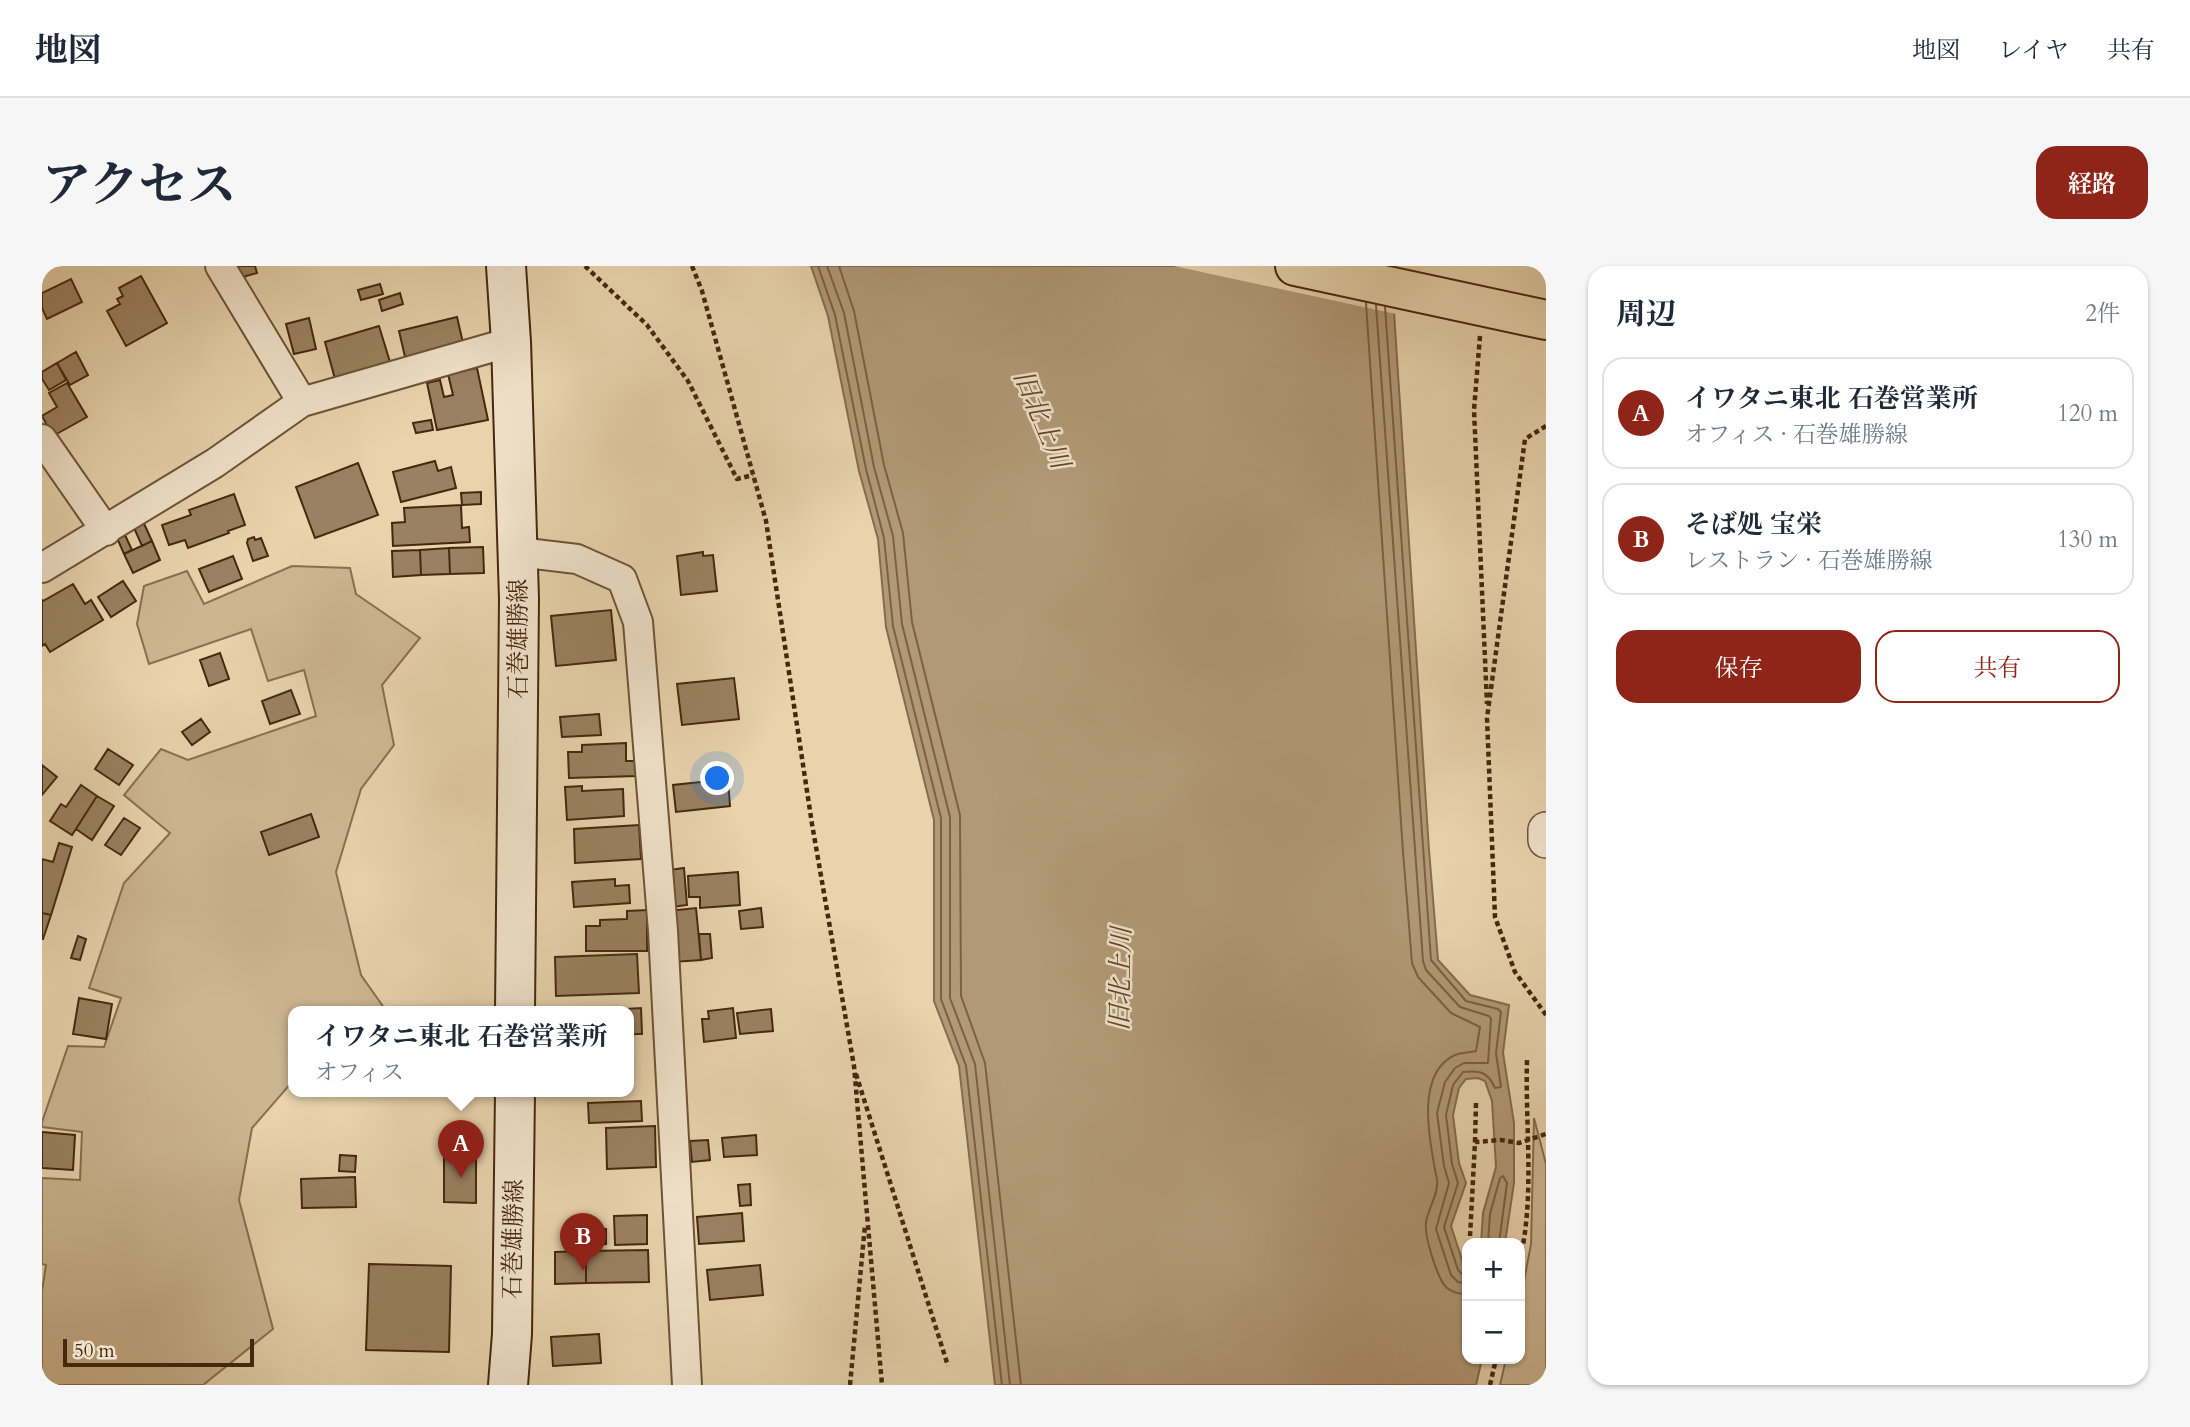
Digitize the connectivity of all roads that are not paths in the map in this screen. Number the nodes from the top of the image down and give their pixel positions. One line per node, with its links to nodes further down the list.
1 (220, 266): 6 (street)
2 (506, 266): 5 (main road, 石巻雄勝線)
3 (1295, 266): 4 (highway)
4 (1546, 320)
5 (511, 342): 6 (street); 9 (main road, 石巻雄勝線)
6 (302, 402): 8 (street)
7 (42, 439): 8 (street)
8 (106, 531): 10 (street)
9 (519, 552): 13 (main road, 石巻雄勝線); 16 (street)
10 (42, 568)
11 (1546, 830): 12 (street)
12 (1546, 839)
13 (515, 1006)
14 (514, 1097): 15 (main road, 石巻雄勝線)
15 (508, 1385)
16 (687, 1385)

